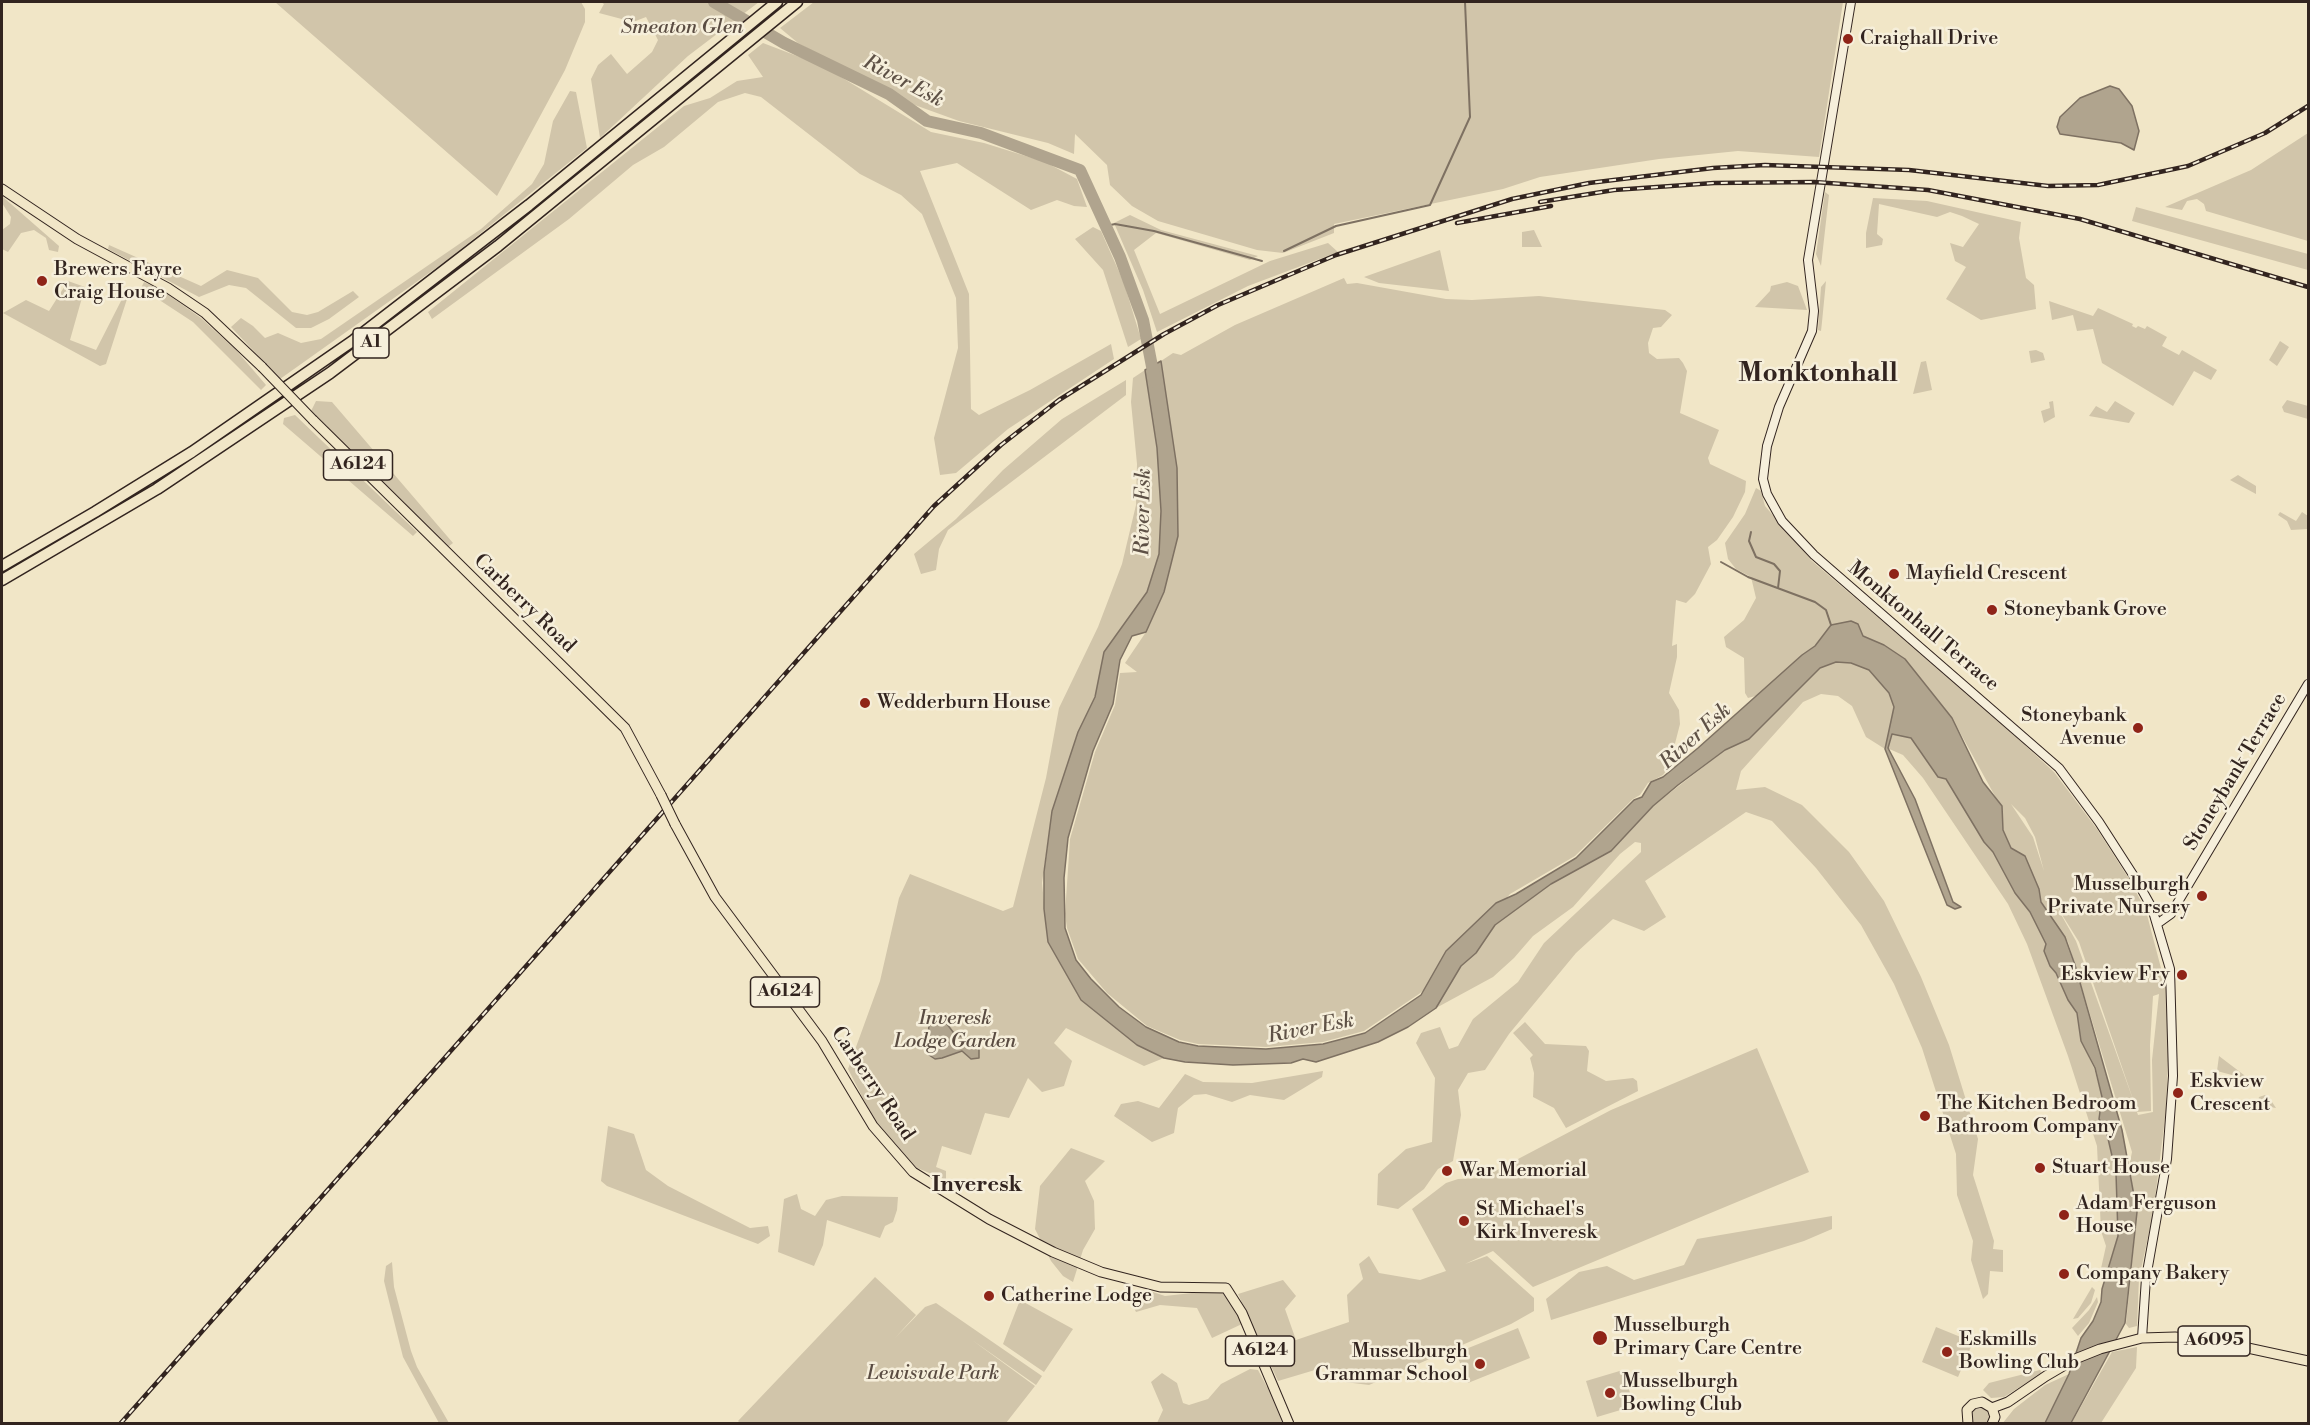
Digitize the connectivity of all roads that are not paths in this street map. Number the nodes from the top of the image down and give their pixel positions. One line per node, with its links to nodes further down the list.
1 (777, 2): 5 (highway, A1)
2 (797, 2): 6 (highway, A1)
3 (1851, 2): 8 (main road, Monktonhall Terrace)
4 (2, 189): 12 (main road, Carberry Road / A6124, bridge)
5 (2, 566)
6 (2, 580)
7 (2308, 684): 8 (main road, Stoneybank Terrace)
8 (2157, 924): 9 (main road, Monktonhall Terrace)
9 (2142, 1338): 10 (main road, A6095); 11 (main road, A6095)
10 (2308, 1361)
11 (1992, 1408): 13 (main road, A6095); 14 (main road)
12 (1289, 1424)
13 (1968, 1424)
14 (1992, 1424)

